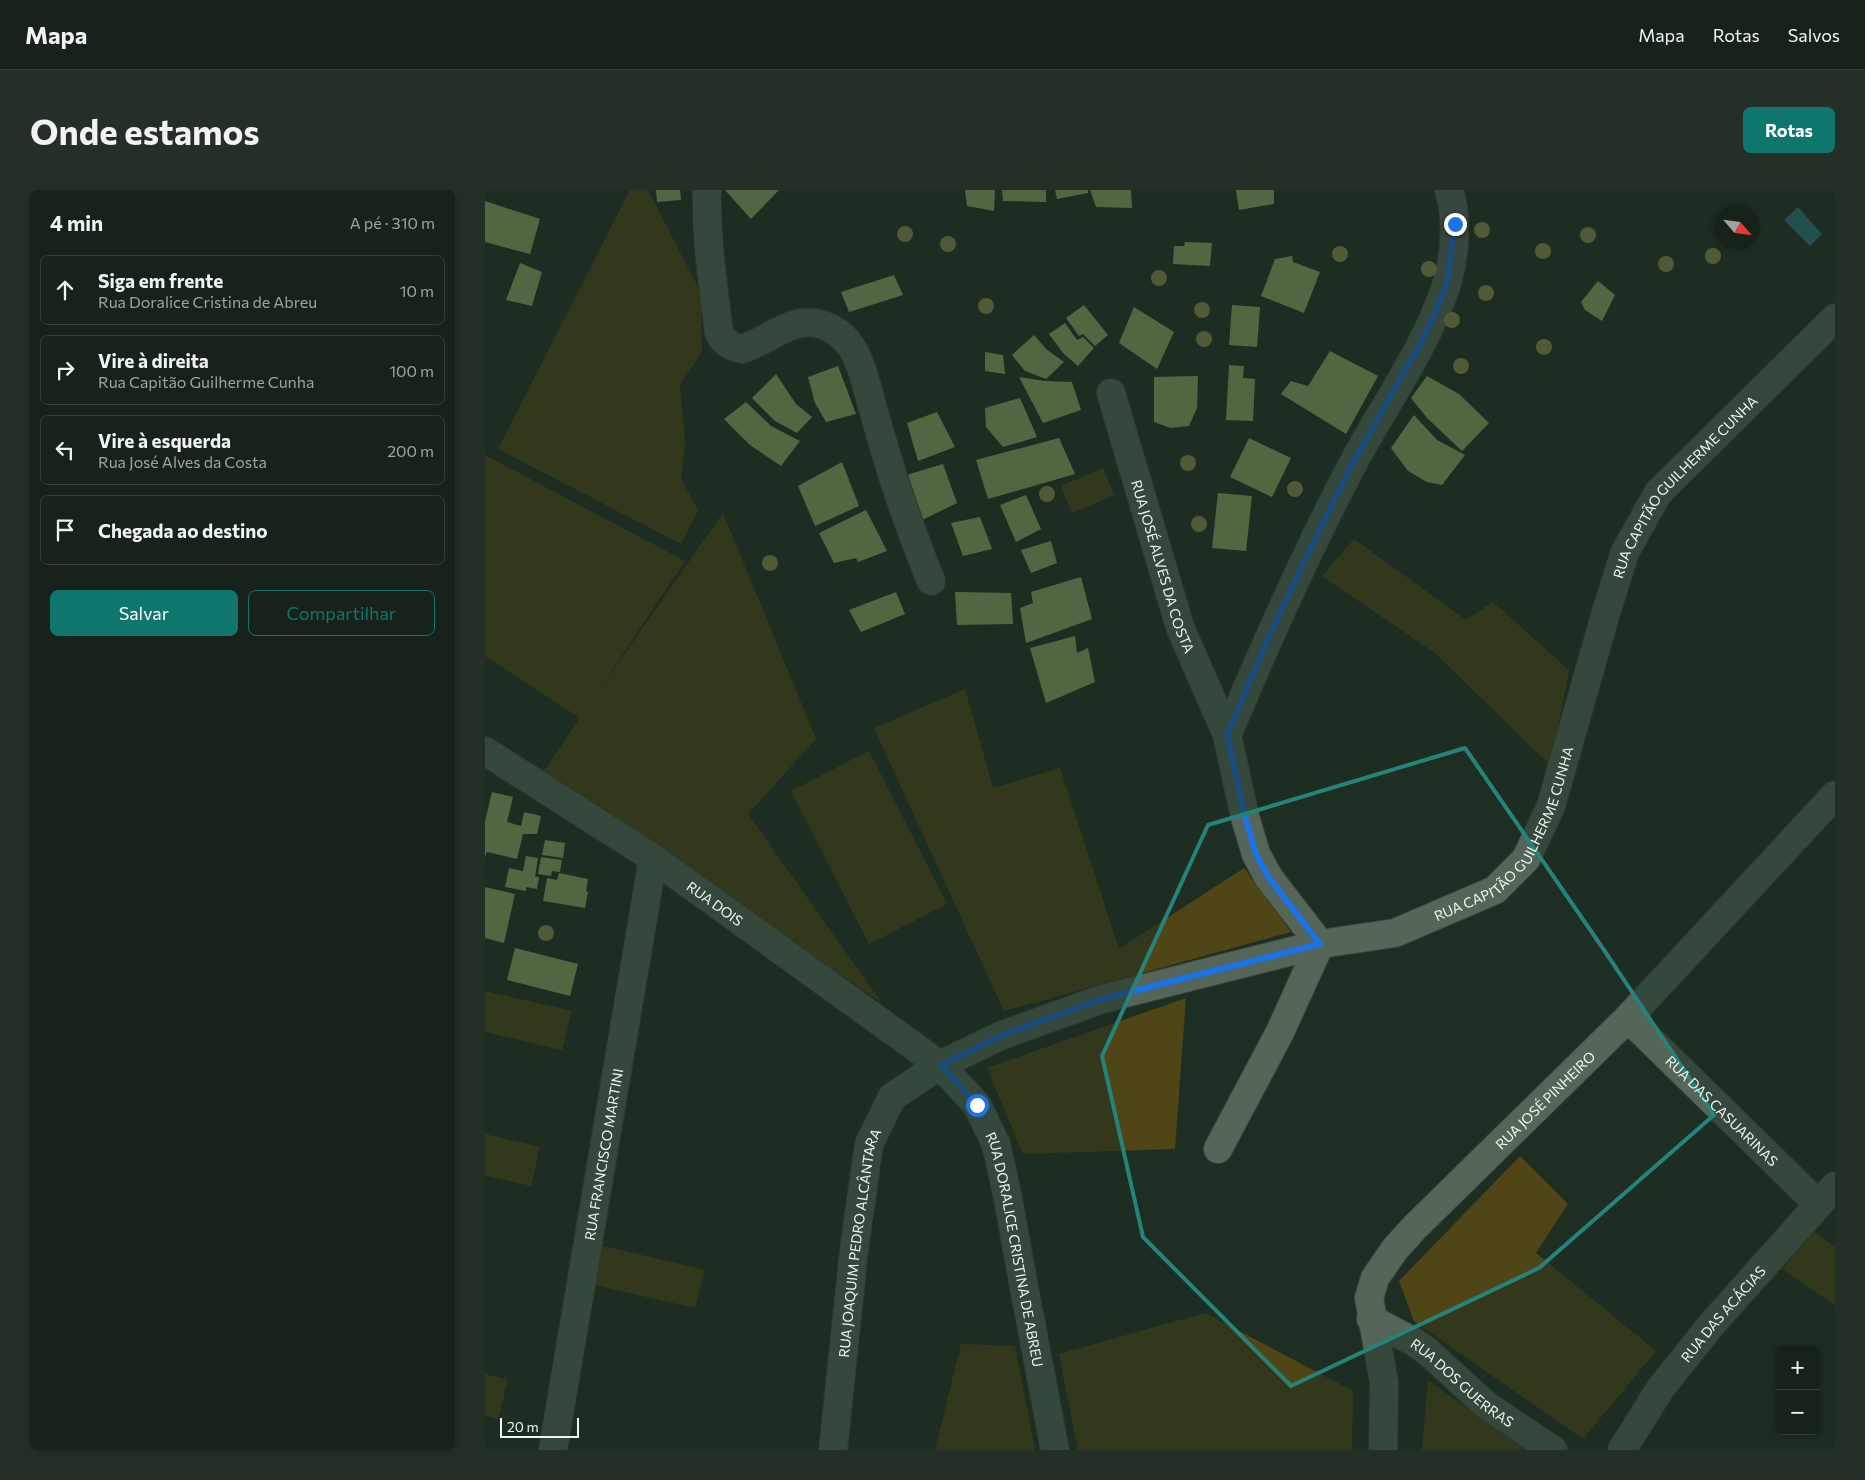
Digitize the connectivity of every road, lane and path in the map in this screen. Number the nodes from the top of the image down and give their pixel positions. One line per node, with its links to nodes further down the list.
1 (707, 190): 5 (street)
2 (1449, 190): 6 (street)
3 (1835, 318): 10 (street, RUA CAPITÃO GUILHERME CUNHA)
4 (1111, 393): 6 (street, RUA JOSÉ ALVES DA COSTA)
5 (931, 581)
6 (1227, 735): 10 (street, RUA JOSÉ ALVES DA COSTA)
7 (485, 751): 9 (street, RUA DOIS)
8 (1835, 795): 11 (street, RUA JOSÉ PINHEIRO)
9 (653, 858): 12 (street, RUA DOIS); 16 (street, RUA FRANCISCO MARTINI)
10 (1320, 944): 12 (street, RUA CAPITÃO GUILHERME CUNHA); 13 (street)
11 (1628, 1018): 14 (street, RUA DAS CASUARINAS); 15 (street, RUA JOSÉ PINHEIRO)
12 (941, 1065): 17 (street, RUA JOAQUIM PEDRO ALCÂNTARA); 18 (street, RUA DORALICE CRISTINA DE ABREU)
13 (1218, 1149)
14 (1826, 1195): 21 (street, RUA DAS ACÁCIAS)
15 (1371, 1319): 19 (street, RUA JOSÉ PINHEIRO); 20 (street, RUA DOS GUERRAS)
16 (553, 1450)
17 (833, 1450)
18 (1055, 1450)
19 (1383, 1450)
20 (1553, 1450)
21 (1622, 1450)

